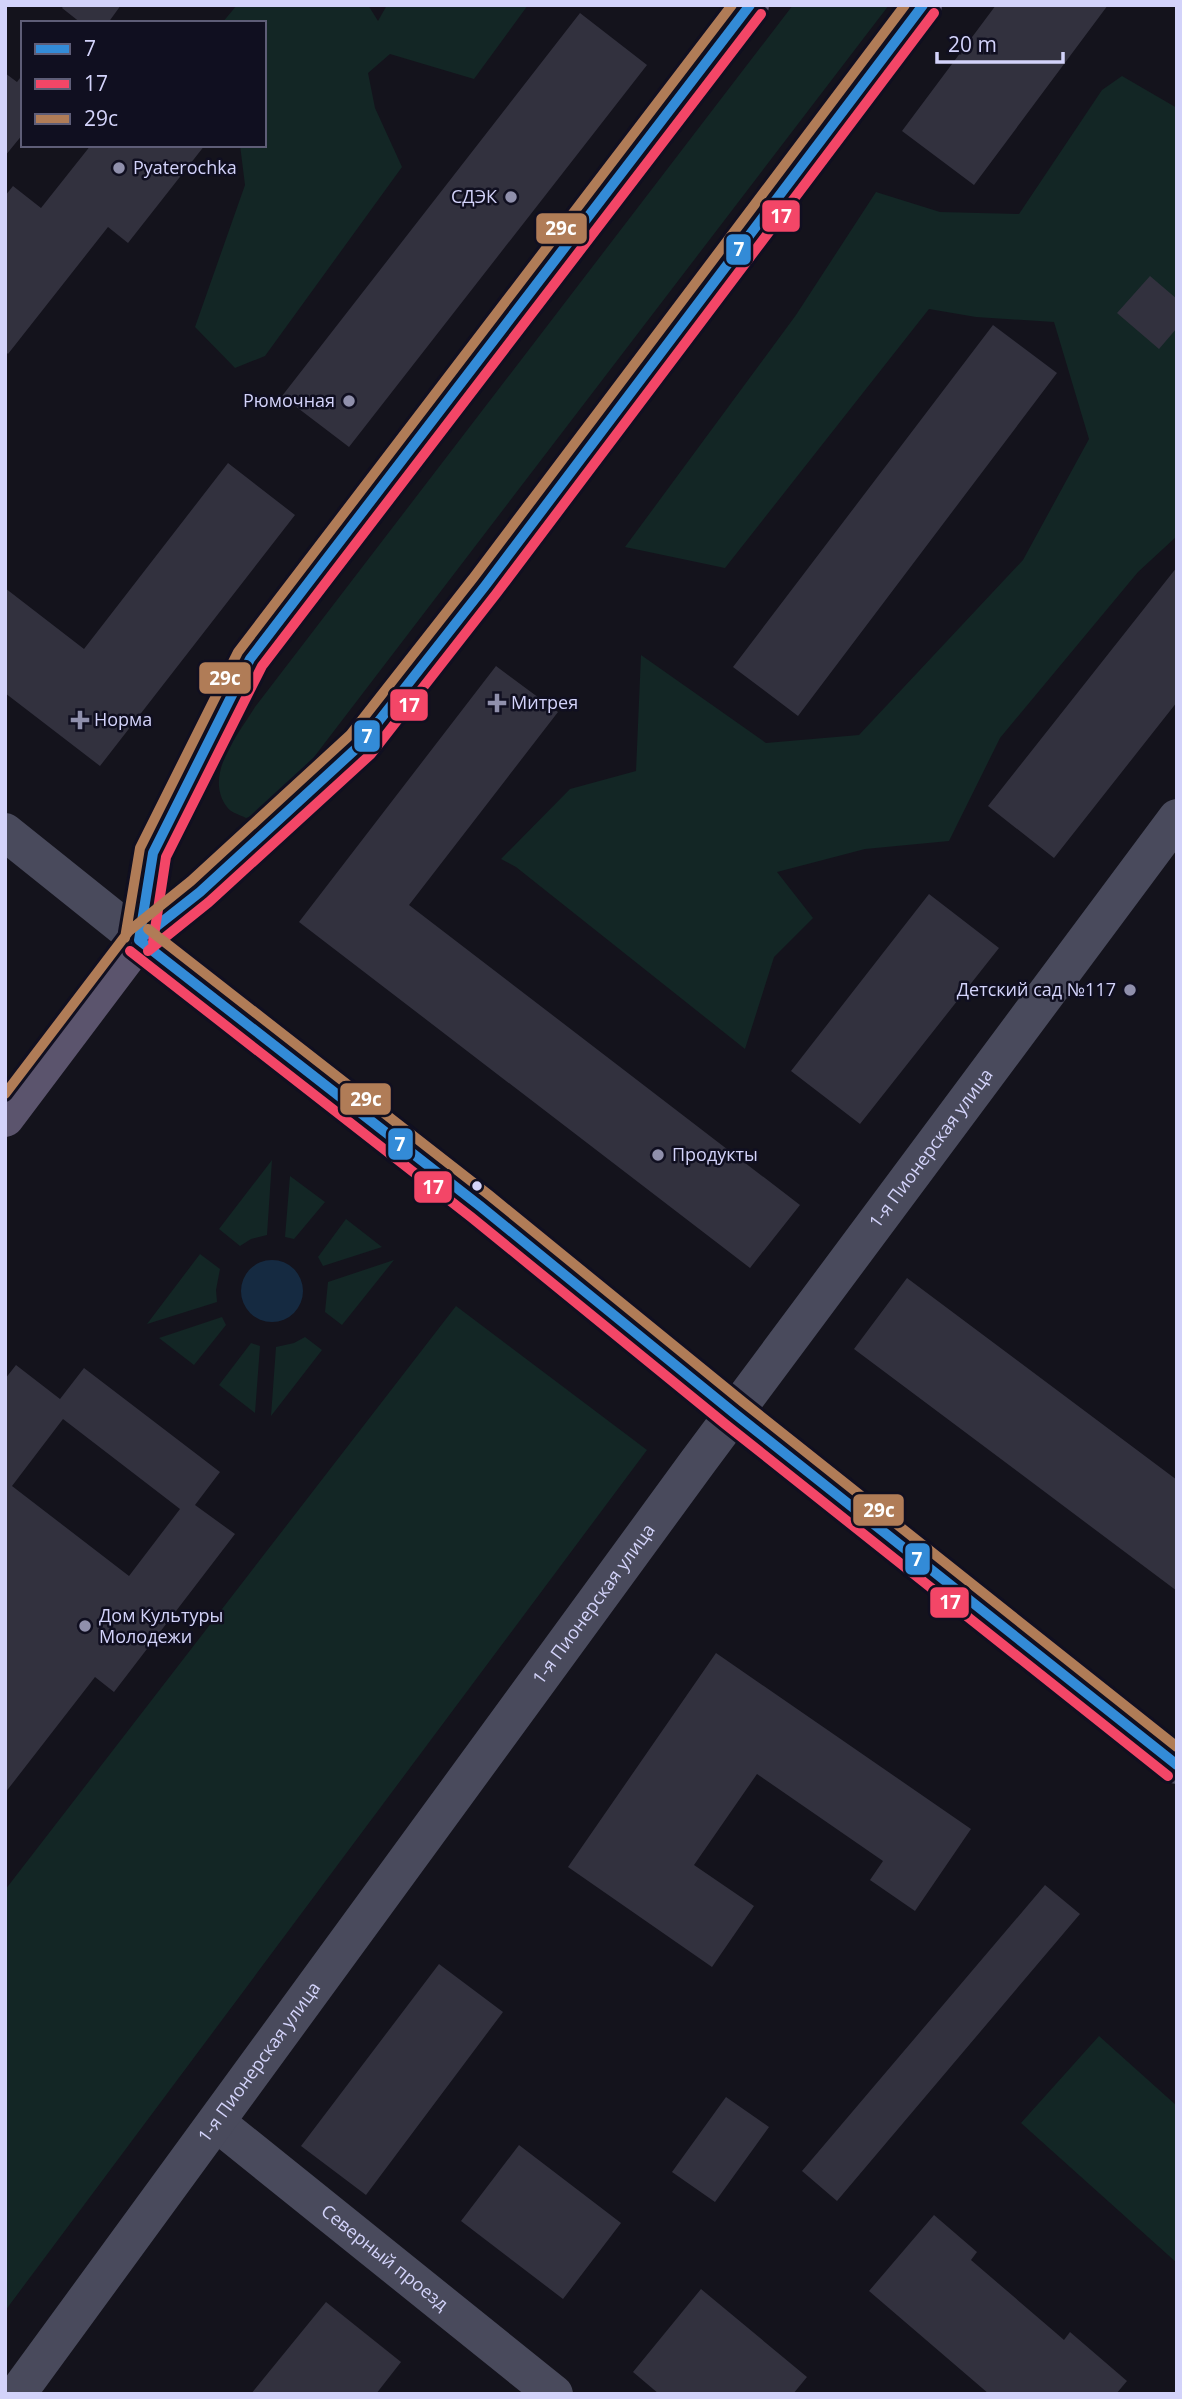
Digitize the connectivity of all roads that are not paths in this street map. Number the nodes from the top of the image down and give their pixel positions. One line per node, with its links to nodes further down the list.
1 (750, 5): 5 (main road)
2 (923, 5): 5 (main road)
3 (1177, 818): 7 (street, 1-я Пионерская улица)
4 (5, 832): 5 (street)
5 (139, 940): 6 (main road); 7 (street)
6 (5, 1118)
7 (734, 1413): 8 (street); 9 (street, 1-я Пионерская улица)
8 (1177, 1765)
9 (217, 2123): 10 (street, 1-я Пионерская улица); 11 (street, Северный проезд)
10 (17, 2394)
11 (554, 2394)

